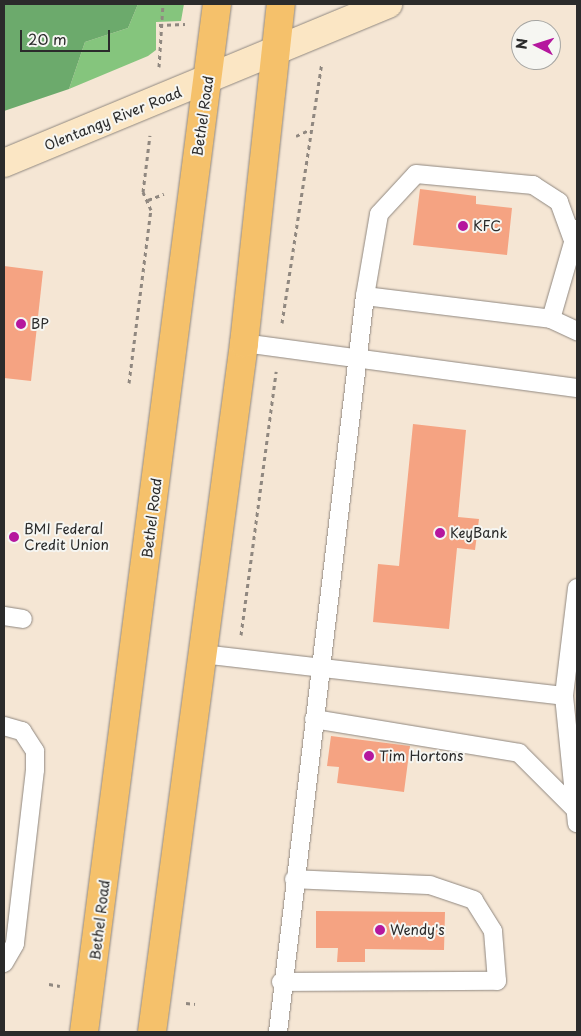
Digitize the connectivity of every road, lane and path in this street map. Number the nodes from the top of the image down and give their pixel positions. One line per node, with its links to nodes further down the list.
1 (163, 4): 5 (path)
2 (217, 4): 7 (main road, Bethel Road)
3 (281, 4): 6 (main road)
4 (388, 4): 6 (main road, Olentangy River Road)
5 (159, 24)
6 (275, 51): 7 (main road, Olentangy River Road); 10 (main road)
7 (208, 82): 11 (main road, Olentangy River Road); 12 (main road, Bethel Road)
8 (318, 98): 9 (path)
9 (309, 130): 10 (path); 20 (path)
10 (267, 149): 19 (main road)
11 (4, 163)
12 (193, 183): 14 (path); 39 (main road, Bethel Road)
13 (143, 192): 14 (path)
14 (148, 200): 22 (path)
15 (574, 234): 16 (lane); 17 (lane)
16 (366, 296): 17 (lane); 21 (lane)
17 (551, 319): 18 (lane)
18 (577, 330)
19 (244, 343): 20 (lane); 28 (main road)
20 (279, 347): 21 (lane); 29 (path)
21 (358, 358): 23 (lane); 30 (lane)
22 (129, 383)
23 (577, 388)
24 (577, 588): 27 (lane)
25 (4, 616): 26 (lane)
26 (23, 619)
27 (574, 648): 31 (lane)
28 (202, 654): 29 (lane); 40 (main road)
29 (238, 658): 30 (lane)
30 (320, 668): 31 (lane); 32 (lane)
31 (564, 696): 34 (lane)
32 (314, 719): 34 (lane); 35 (lane)
33 (4, 726): 36 (lane)
34 (577, 816)
35 (294, 879): 37 (lane); 37 (lane)
36 (4, 963)
37 (281, 982): 44 (lane)
38 (49, 984): 39 (path)
39 (90, 991): 42 (main road, Bethel Road)
40 (156, 999): 41 (path); 43 (main road)
41 (195, 1004)
42 (84, 1032)
43 (152, 1032)
44 (278, 1032)

